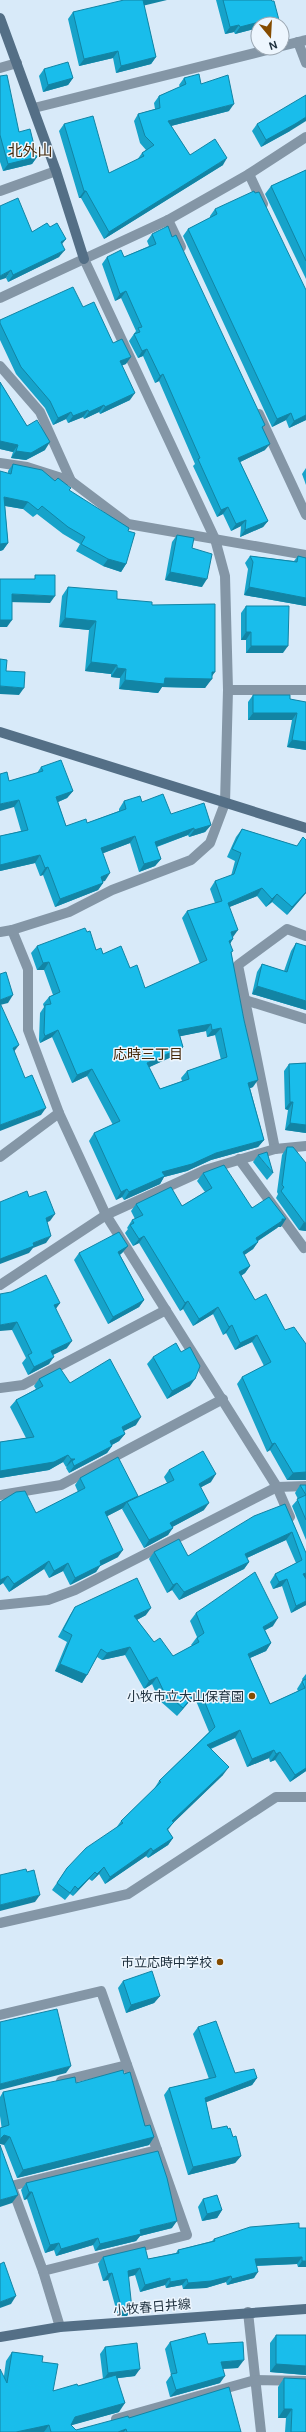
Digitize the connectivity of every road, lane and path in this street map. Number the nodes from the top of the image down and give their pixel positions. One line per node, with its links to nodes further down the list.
1 (0, 18): 5 (street)
2 (302, 41): 3 (street); 6 (street)
3 (290, 44)
4 (250, 54): 8 (street)
5 (17, 63): 7 (street); 8 (street)
6 (306, 63)
7 (0, 68)
8 (34, 108): 10 (street)
9 (306, 137): 11 (street)
10 (56, 171): 12 (street); 16 (street)
11 (249, 174): 13 (street); 14 (street)
12 (0, 191)
13 (269, 216)
14 (168, 220): 15 (street); 16 (street)
15 (185, 256)
16 (84, 259): 17 (street); 23 (street)
17 (0, 298)
18 (0, 366): 21 (street)
19 (256, 407): 22 (street)
20 (0, 463): 21 (street)
21 (71, 481): 23 (street)
22 (306, 515)
23 (215, 539): 24 (street); 25 (street)
24 (306, 555)
25 (228, 690): 26 (street); 28 (street)
26 (306, 690)
27 (0, 732): 28 (street)
28 (225, 803): 29 (street); 30 (street)
29 (306, 828)
30 (12, 930): 31 (street); 35 (street)
31 (0, 932)
32 (306, 936): 33 (street)
33 (245, 1000): 34 (street); 37 (street)
34 (306, 1019)
35 (59, 1113): 38 (street); 40 (street)
36 (304, 1148): 37 (street)
37 (275, 1149): 39 (street)
38 (0, 1158)
39 (239, 1159): 40 (street); 41 (street)
40 (106, 1215): 42 (street); 43 (street)
41 (306, 1247)
42 (0, 1285)
43 (166, 1310): 44 (street); 45 (street)
44 (0, 1388)
45 (223, 1399): 47 (street); 48 (street)
46 (306, 1486): 47 (street)
47 (277, 1487): 49 (street); 50 (street)
48 (0, 1495)
49 (295, 1529)
50 (0, 1605)
51 (306, 1797): 52 (street)
52 (0, 1923)
53 (0, 2015): 54 (street)
54 (127, 2065): 55 (street); 56 (street)
55 (52, 2083)
56 (157, 2150): 58 (street); 59 (street)
57 (7, 2172): 58 (street)
58 (11, 2186): 59 (street)
59 (43, 2271): 62 (street)
60 (306, 2309): 61 (street, 小牧春日井線)
61 (248, 2312): 62 (street, 小牧春日井線); 64 (street)
62 (60, 2327): 63 (street, 小牧春日井線)
63 (0, 2337)
64 (255, 2380): 65 (street); 66 (street); 67 (street)
65 (306, 2381)
66 (109, 2421)
67 (260, 2432)

